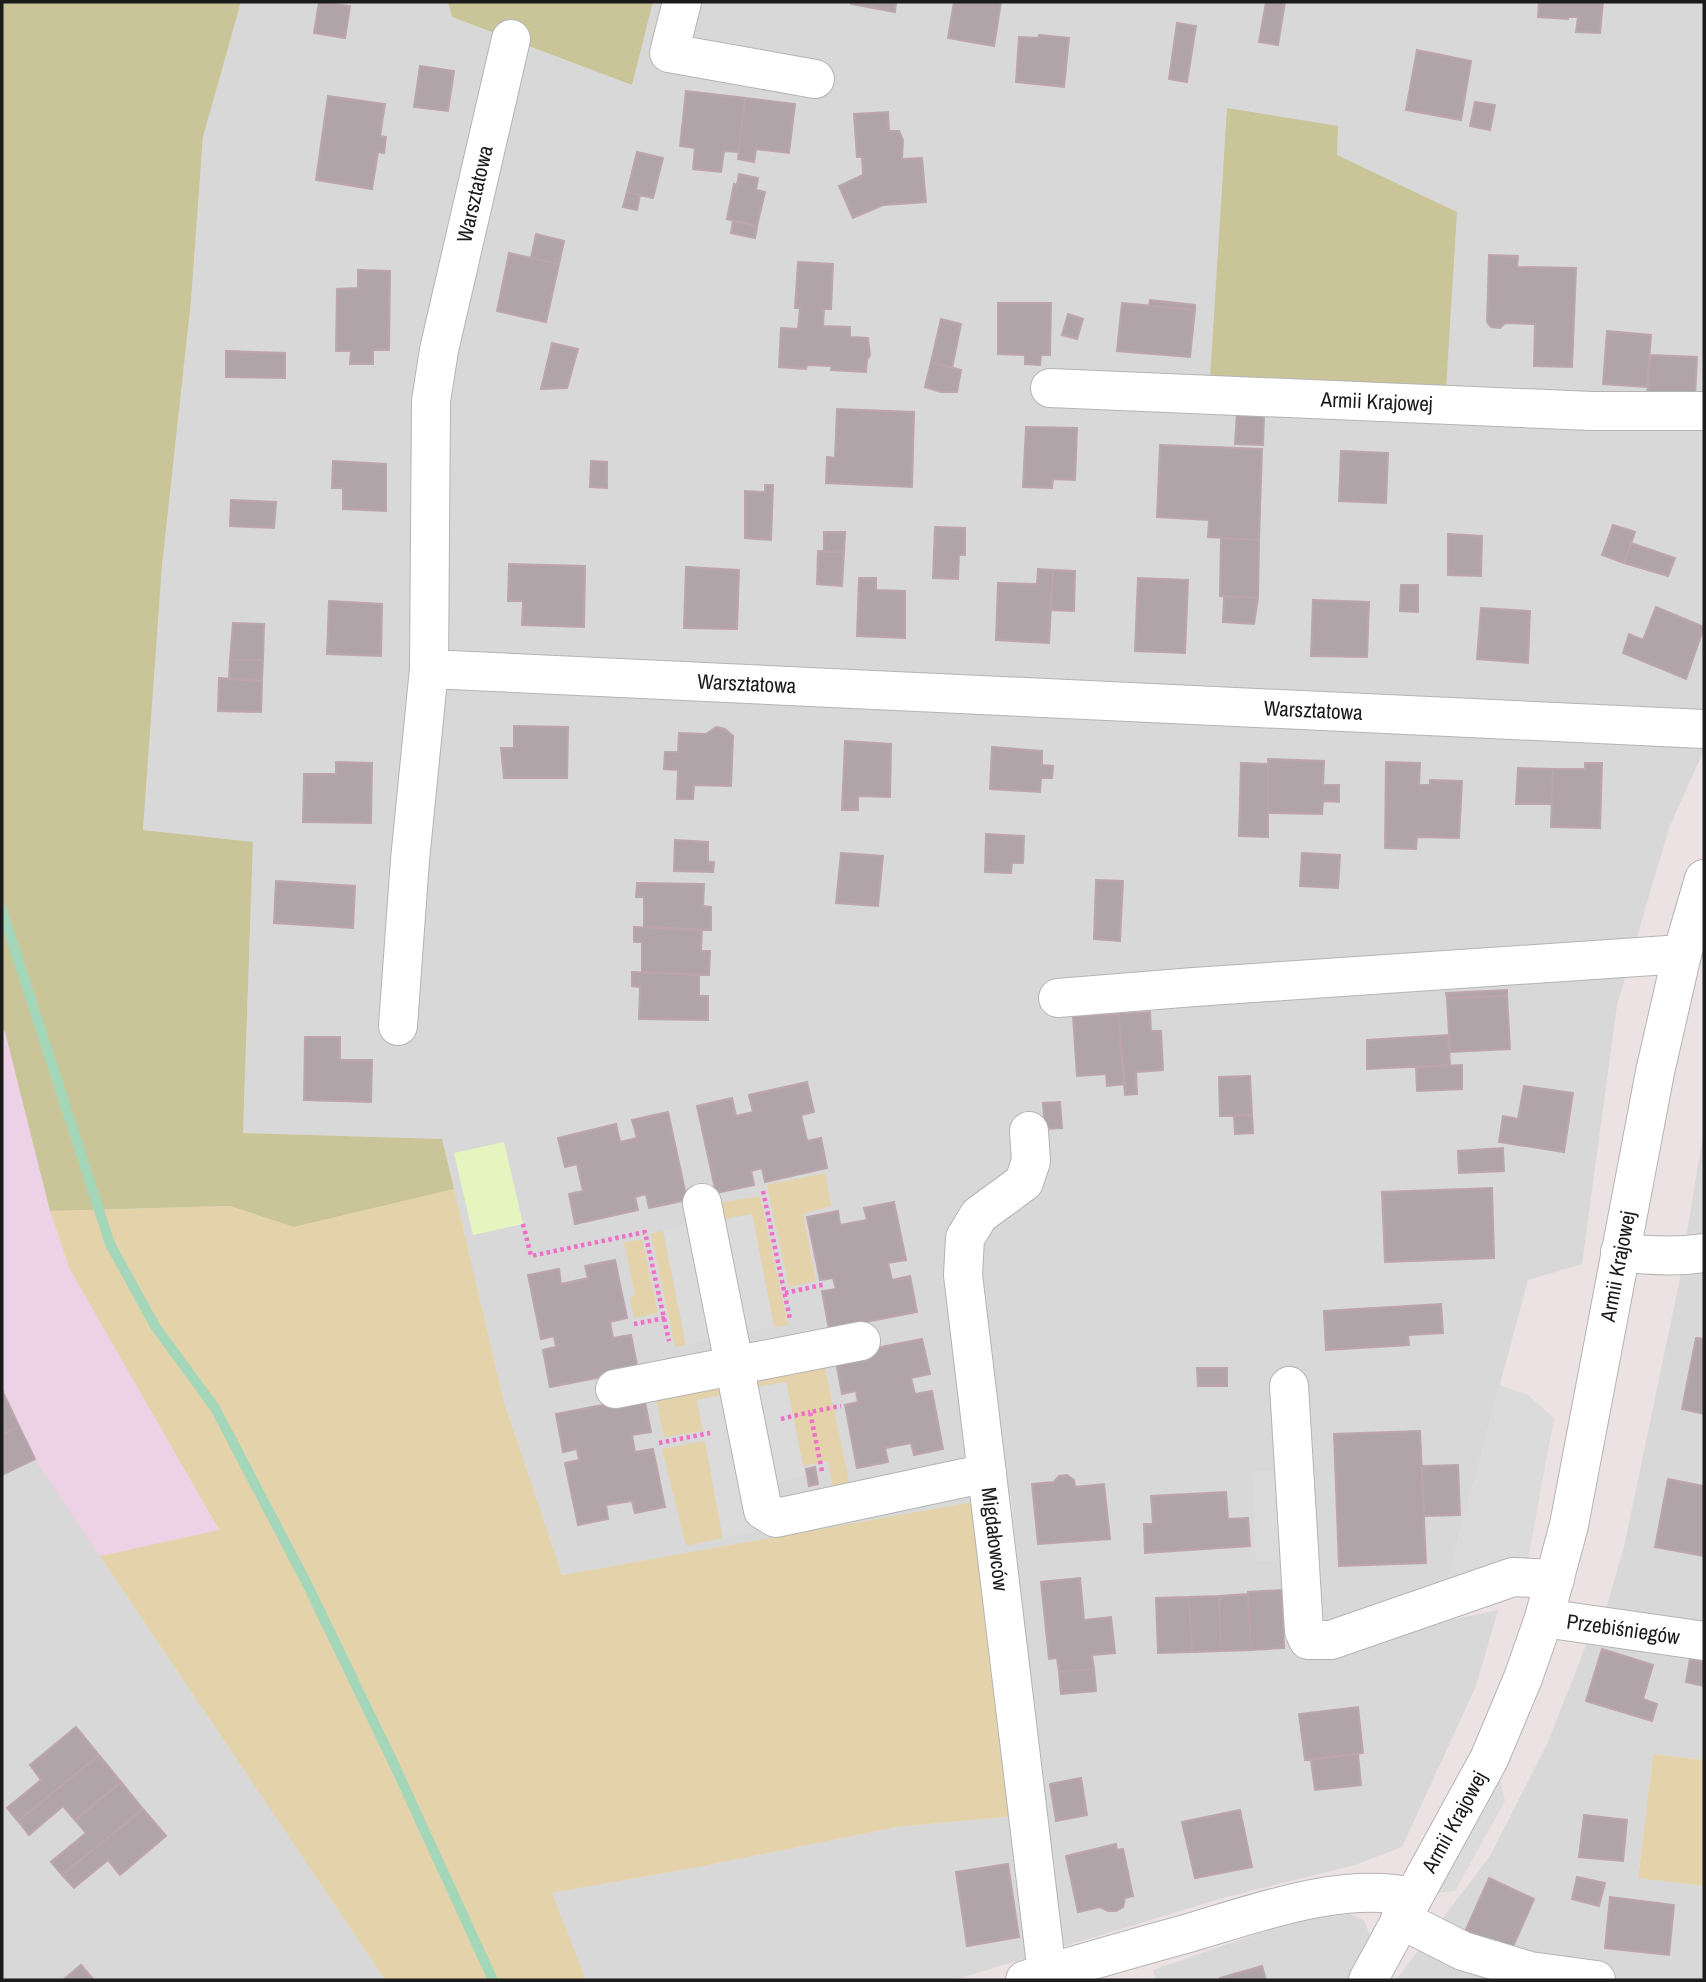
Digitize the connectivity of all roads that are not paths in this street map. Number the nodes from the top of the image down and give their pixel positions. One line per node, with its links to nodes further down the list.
1 (682, 2): 3 (street)
2 (511, 39): 6 (street, Warsztatowa)
3 (815, 79)
4 (1051, 388): 5 (street, Armii Krajowej)
5 (1704, 411)
6 (429, 669): 7 (street, Warsztatowa); 11 (street)
7 (1704, 729)
8 (1704, 879): 9 (street, Armii Krajowej)
9 (1682, 954): 10 (street); 14 (street, Armii Krajowej)
10 (1058, 998)
11 (398, 1027)
12 (1029, 1131): 20 (street, Migdałowców)
13 (702, 1203): 17 (street)
14 (1620, 1252): 15 (street); 21 (street, Armii Krajowej)
15 (1704, 1253)
16 (861, 1341): 17 (street)
17 (734, 1365): 19 (street); 20 (street)
18 (1289, 1386): 21 (street)
19 (615, 1390)
20 (987, 1474): 25 (street, Migdałowców)
21 (1555, 1579): 22 (street, Armii Krajowej)
22 (1544, 1618): 23 (street, Przebiśniegów); 24 (street, Armii Krajowej)
23 (1704, 1640)
24 (1407, 1908): 25 (street, Migdałowców); 26 (street, Armii Krajowej); 27 (street, Migdałowców)
25 (1035, 1977)
26 (1368, 1980)
27 (1596, 1980)

